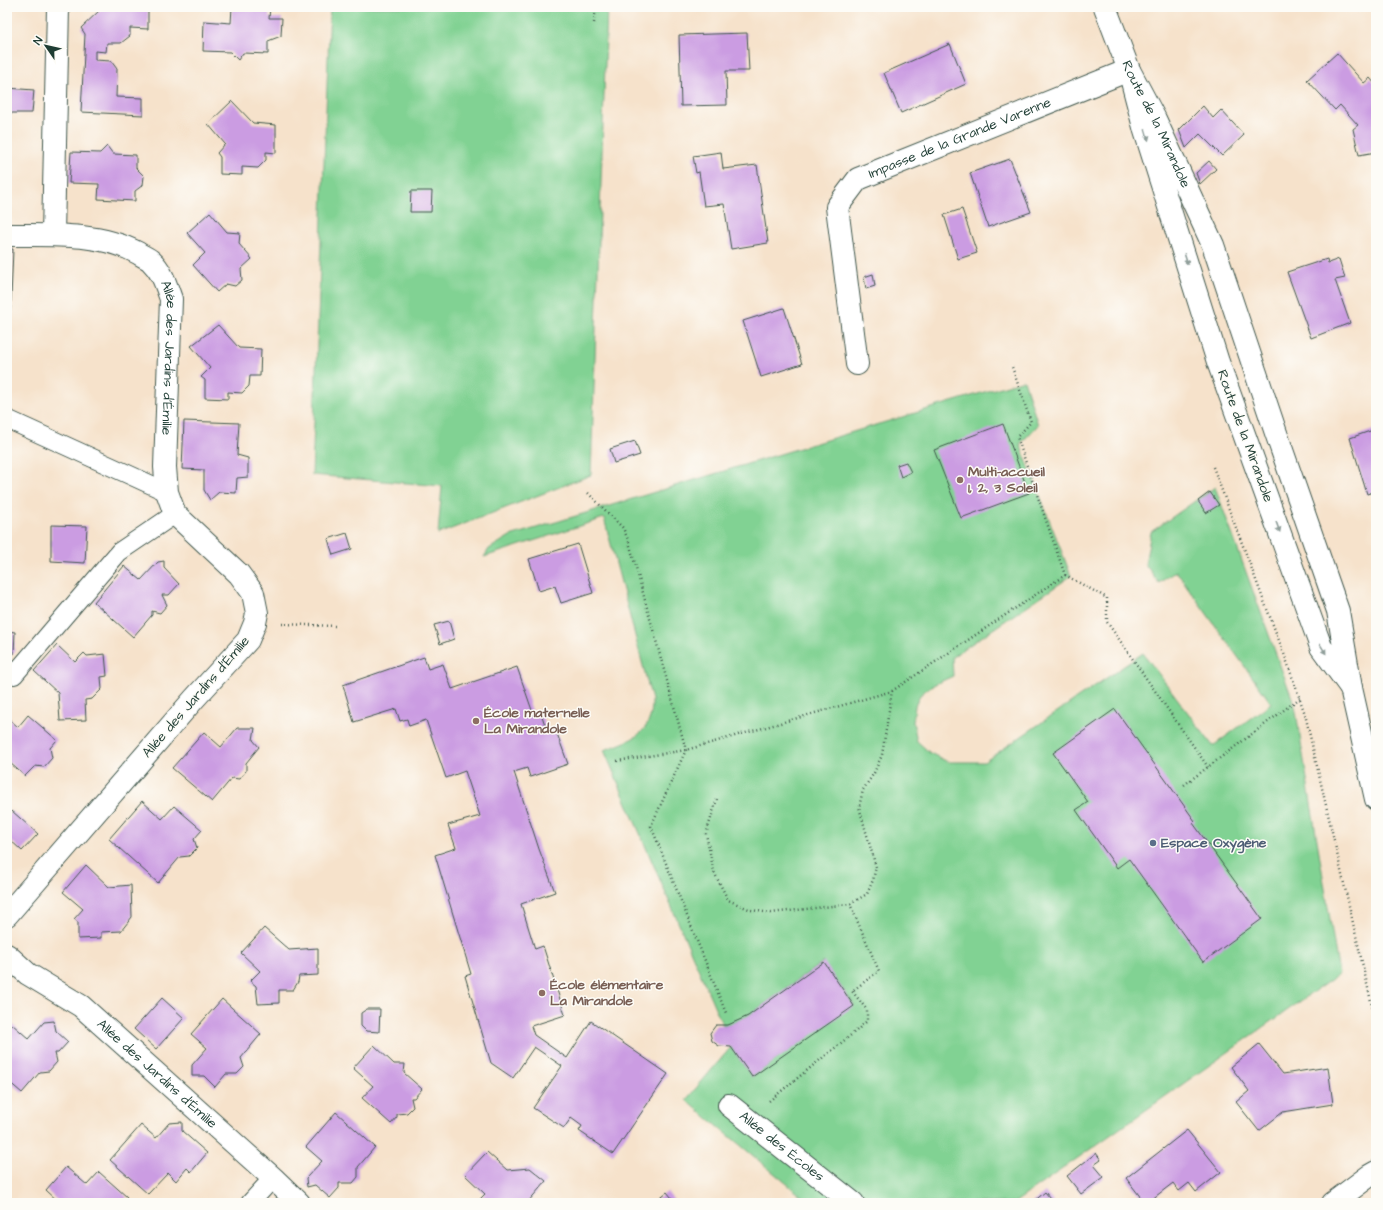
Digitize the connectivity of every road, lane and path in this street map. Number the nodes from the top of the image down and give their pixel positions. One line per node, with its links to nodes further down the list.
1 (58, 7): 7 (street)
2 (596, 7): 4 (path)
3 (1104, 7): 5 (street)
4 (594, 23)
5 (1129, 70): 8 (street, Impasse de la Grande Varenne); 11 (street, Route de la Mirandole); 12 (street, Route de la Mirandole, one-way to 12)
6 (7, 235): 7 (street, Allée des Jardins d'Émilie)
7 (53, 235): 14 (street, Allée des Jardins d'Émilie)
8 (857, 364)
9 (1012, 367): 17 (path)
10 (7, 419): 14 (lane)
11 (1276, 433): 12 (street); 21 (street, Route de la Mirandole)
12 (1249, 445): 21 (street, Route de la Mirandole, one-way to 21)
13 (1213, 467): 23 (path)
14 (167, 492): 16 (street, Allée des Jardins d'Émilie)
15 (588, 493): 24 (path)
16 (175, 514): 18 (street, Allée des Jardins d'Émilie); 20 (lane)
17 (1065, 574): 22 (path); 26 (path)
18 (255, 623): 19 (path); 31 (street, Allée des Jardins d'Émilie)
19 (335, 626)
20 (14, 675)
21 (1351, 688): 28 (street, Route de la Mirandole)
22 (892, 692): 24 (path); 30 (path)
23 (1300, 698): 26 (path); 34 (path)
24 (686, 750): 25 (path); 33 (path)
25 (617, 761)
26 (1208, 767): 27 (path)
27 (1184, 785)
28 (1376, 799)
29 (717, 800): 30 (path)
30 (850, 904): 36 (path)
31 (7, 915)
32 (7, 955): 38 (street, Allée des Jardins d'Émilie)
33 (726, 1013)
34 (1376, 1023)
35 (729, 1105): 36 (street, Allée des Écoles)
36 (747, 1119): 41 (street, Allée des Écoles)
37 (1376, 1172): 42 (street)
38 (273, 1178): 39 (lane); 40 (street, Allée des Jardins d'Émilie)
39 (250, 1203)
40 (299, 1203)
41 (853, 1203)
42 (1333, 1203)

